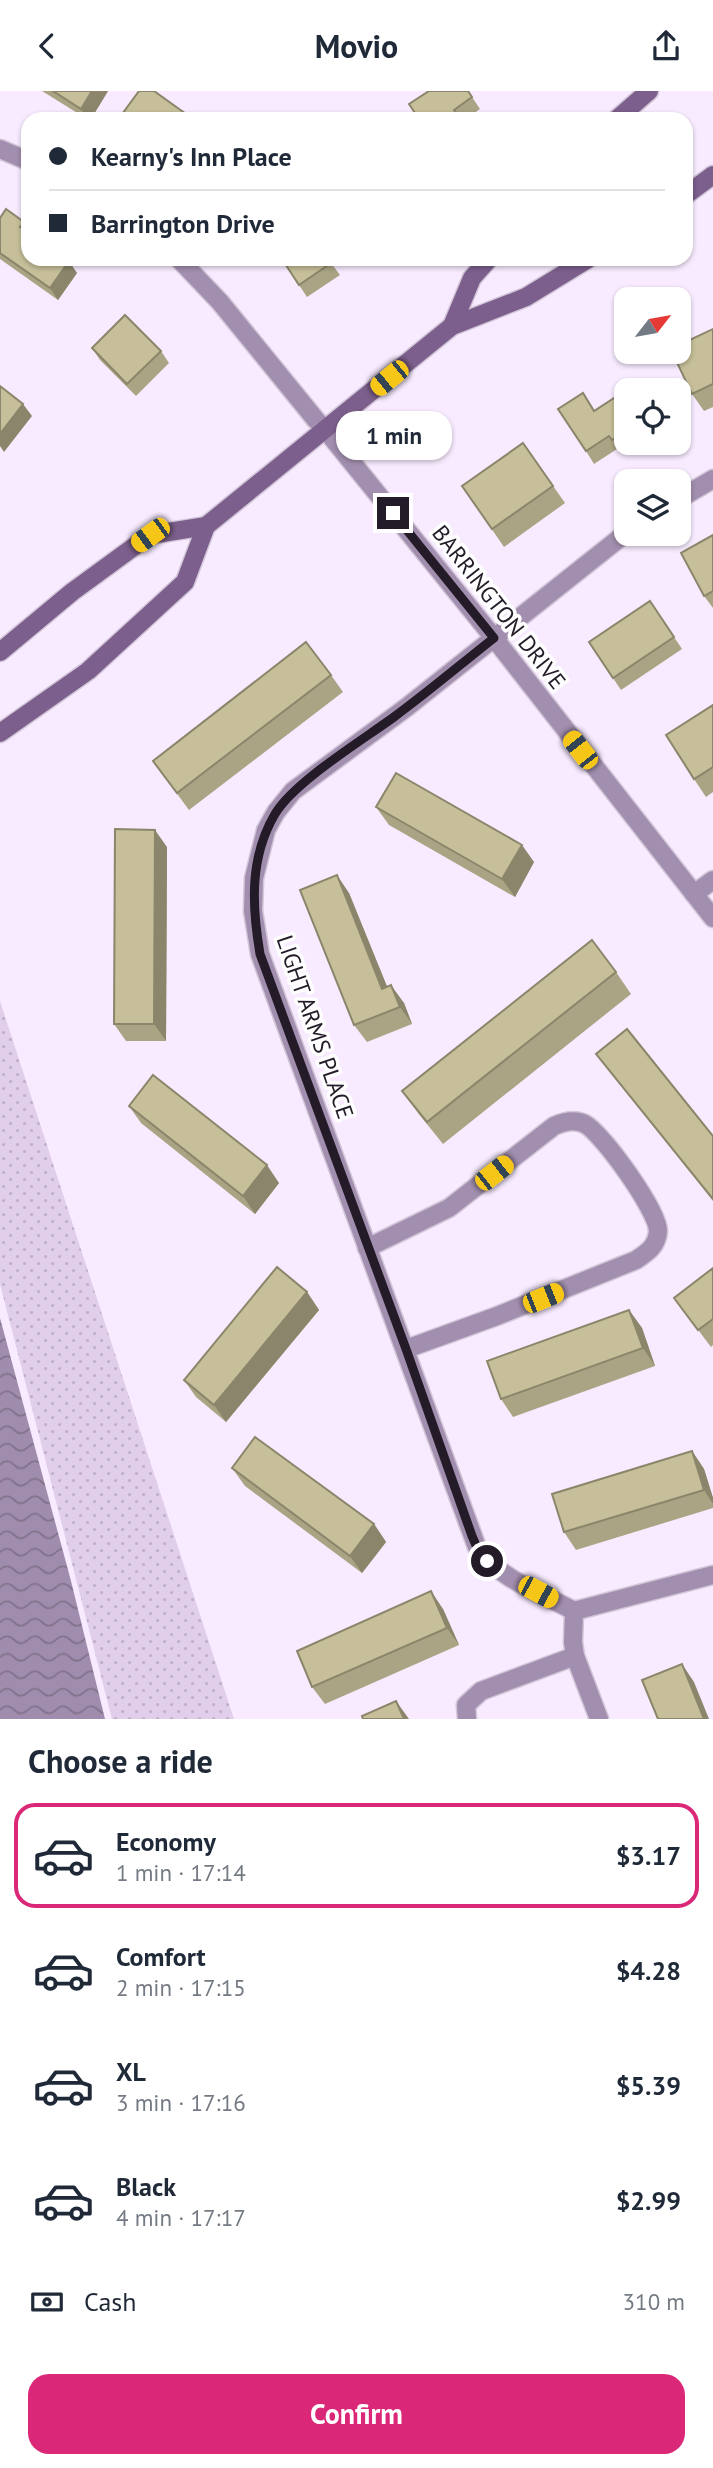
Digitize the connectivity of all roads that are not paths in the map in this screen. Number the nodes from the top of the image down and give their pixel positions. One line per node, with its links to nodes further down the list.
1 (649, 91): 2 (street)
2 (625, 112)
3 (0, 149): 4 (street)
4 (21, 158)
5 (713, 175): 6 (street)
6 (693, 190)
7 (186, 266): 11 (street, BARRINGTON DRIVE)
8 (483, 266): 10 (street)
9 (576, 266): 10 (street)
10 (452, 326): 11 (street)
11 (326, 429): 14 (street); 16 (street, BARRINGTON DRIVE)
12 (713, 479): 13 (street)
13 (691, 492)
14 (206, 526): 17 (street); 18 (street)
15 (614, 543): 16 (street, LIGHT ARMS PLACE)
16 (494, 638): 20 (street, BARRINGTON DRIVE); 22 (street, LIGHT ARMS PLACE)
17 (0, 652)
18 (0, 733)
19 (713, 880): 20 (street)
20 (694, 894): 21 (street, BARRINGTON DRIVE)
21 (713, 918)
22 (367, 1248): 23 (street, LIGHT ARMS PLACE); 23 (street)
23 (406, 1349): 25 (street, LIGHT ARMS PLACE)
24 (713, 1575): 25 (street)
25 (574, 1611): 26 (street)
26 (575, 1656): 27 (street); 28 (street)
27 (467, 1719)
28 (599, 1719)

